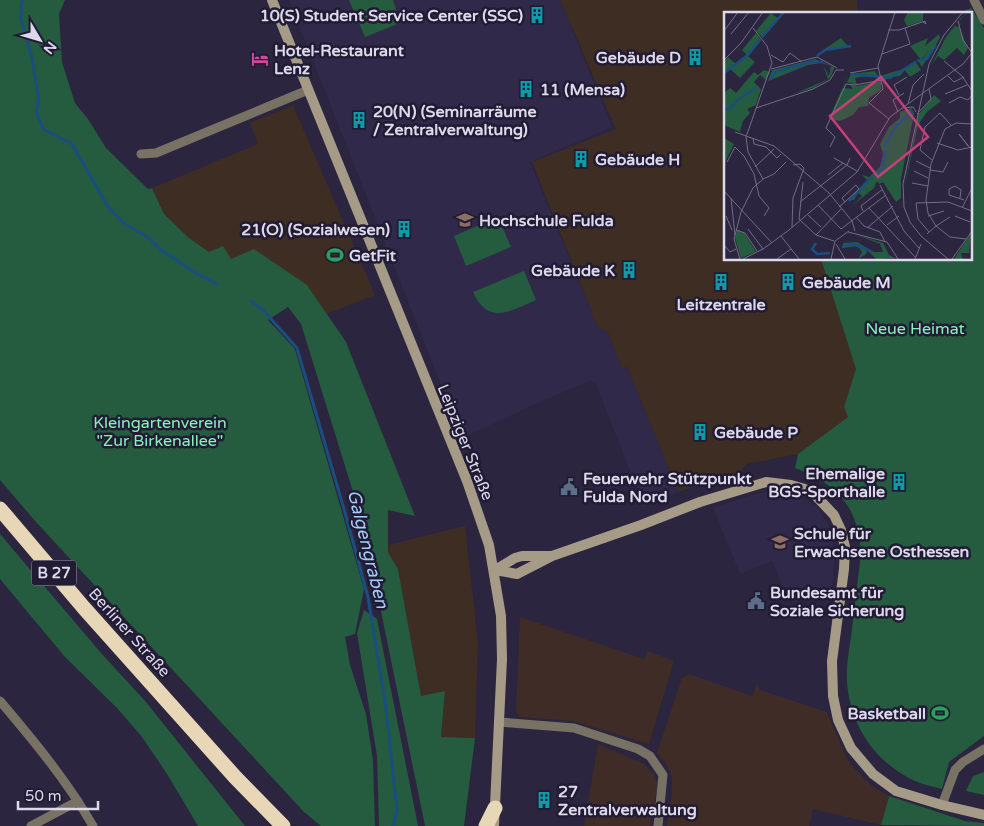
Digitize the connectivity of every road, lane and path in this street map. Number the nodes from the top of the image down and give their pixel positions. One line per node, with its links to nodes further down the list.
1 (272, 0): 4 (main road, Leipziger Straße)
2 (974, 0): 3 (street)
3 (984, 20)
4 (308, 90): 5 (street); 8 (main road, Leipziger Straße)
5 (141, 154)
6 (0, 509): 12 (highway, Berliner Straße / B 27)
7 (552, 556): 8 (main road); 8 (main road); 14 (main road)
8 (494, 570): 10 (main road, Leipziger Straße)
9 (0, 701): 13 (street)
10 (499, 722): 15 (main road, Leipziger Straße); 23 (street)
11 (984, 749): 14 (street)
12 (234, 777): 19 (highway, B 27); 20 (highway, B 27)
13 (78, 801): 17 (street); 18 (street)
14 (942, 805): 16 (main road)
15 (495, 808): 21 (highway); 22 (main road, Leipziger Straße)
16 (983, 815)
17 (31, 826)
18 (93, 826)
19 (270, 826)
20 (283, 826)
21 (486, 826)
22 (494, 826)
23 (658, 826)

